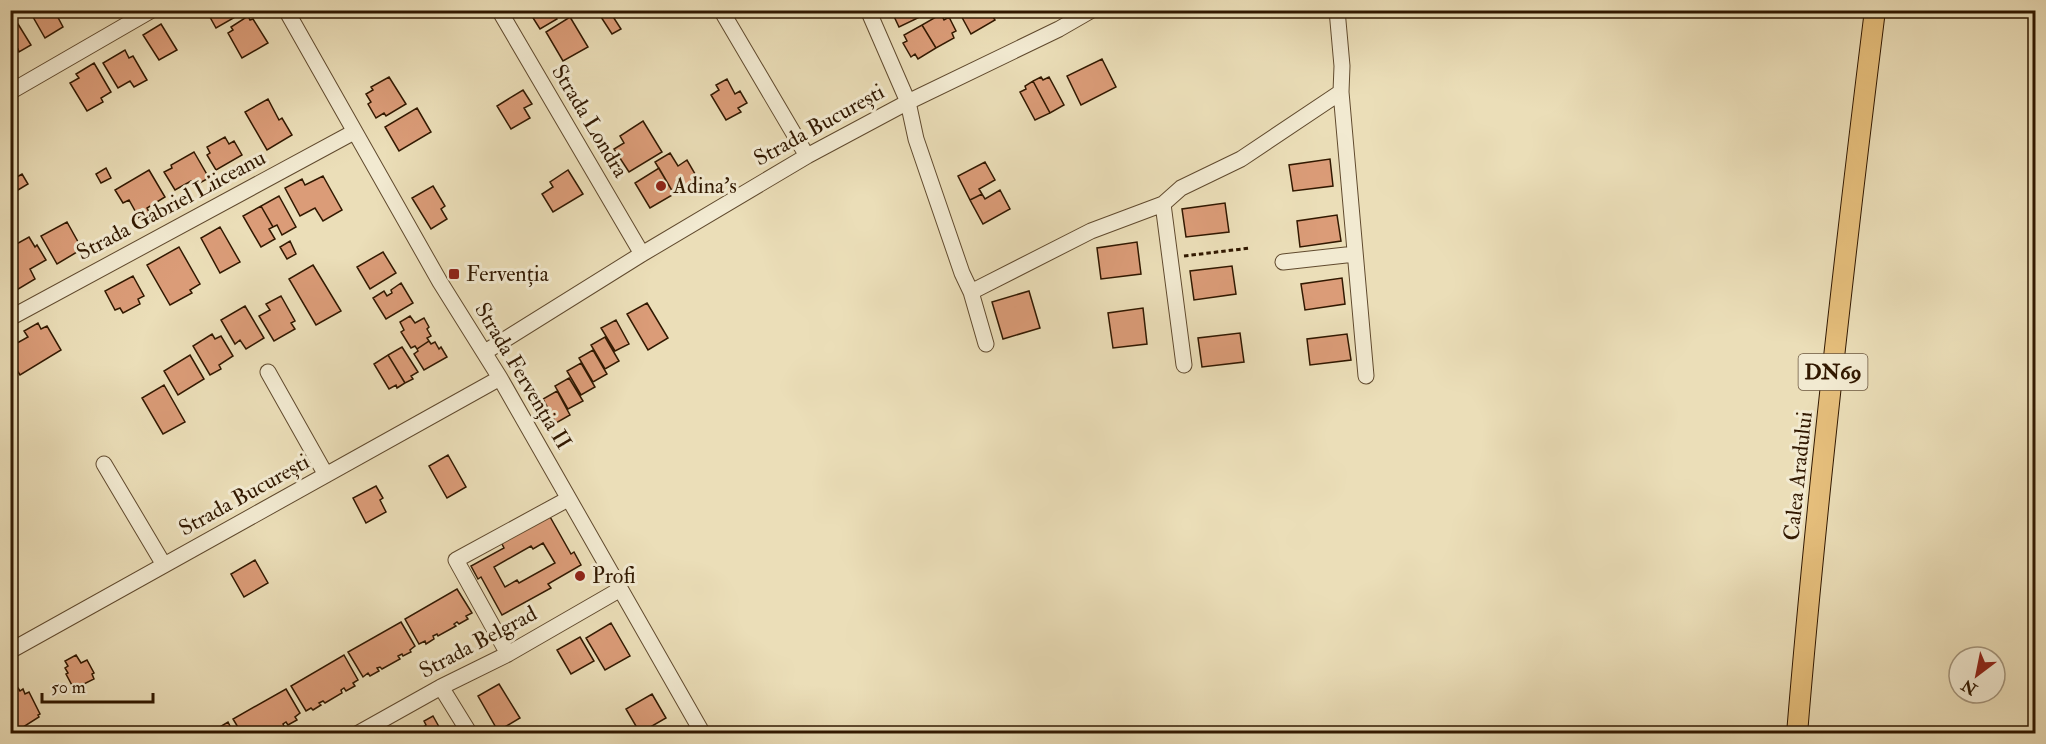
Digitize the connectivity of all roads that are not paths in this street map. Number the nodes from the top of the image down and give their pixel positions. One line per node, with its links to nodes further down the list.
1 (152, 10): 9 (street)
2 (286, 10): 12 (street, Strada Fervenția II)
3 (499, 10): 15 (street, Strada Londra)
4 (721, 10): 13 (street)
5 (868, 10): 11 (street)
6 (1092, 10): 11 (street, Strada București)
7 (1337, 10): 10 (street)
8 (1875, 10): 37 (main road, Calea Aradului / DN69)
9 (10, 92)
10 (1341, 92): 14 (street); 16 (street)
11 (908, 102): 13 (street, Strada București); 18 (street)
12 (354, 132): 19 (street, Strada Gabriel Liiceanu); 21 (street, Strada Fervenția II)
13 (807, 156): 15 (street, Strada București)
14 (1163, 204): 18 (street); 22 (street)
15 (642, 254): 21 (street, Strada București)
16 (1355, 254): 17 (street); 24 (street)
17 (1283, 262)
18 (971, 292): 20 (street)
19 (10, 318)
20 (986, 344)
21 (485, 352): 25 (street, Strada Fervenția II)
22 (1184, 365)
23 (268, 372): 27 (street)
24 (1366, 376)
25 (500, 378): 27 (street, Strada București); 28 (street, Strada Fervenția II)
26 (104, 465): 29 (street)
27 (326, 475): 29 (street, Strada București)
28 (568, 499): 30 (street, Strada Fervenția II); 32 (street)
29 (164, 565): 31 (street, Strada București)
30 (620, 590): 32 (street, Strada Belgrad); 36 (street, Strada Fervenția II)
31 (10, 651)
32 (508, 654): 33 (street, Strada Belgrad)
33 (441, 687): 34 (street, Strada Belgrad); 35 (street)
34 (357, 734)
35 (470, 734)
36 (703, 734)
37 (1797, 734)

